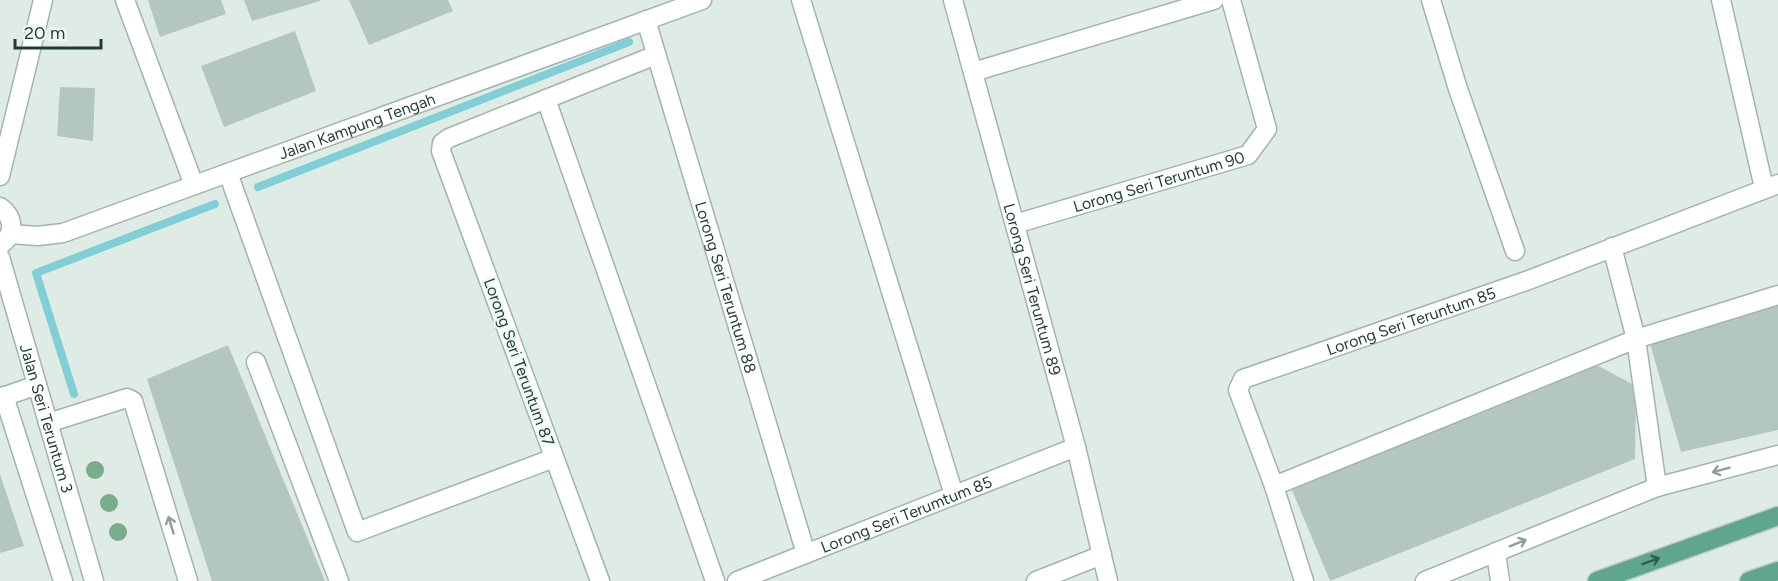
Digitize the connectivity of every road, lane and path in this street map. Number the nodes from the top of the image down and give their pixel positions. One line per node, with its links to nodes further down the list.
1 (43, 0): 15 (street)
2 (125, 0): 16 (street)
3 (702, 0): 10 (street, Jalan Kampung Tengah)
4 (801, 0): 35 (street)
5 (953, 0): 12 (street, Lorong Seri Teruntum 89)
6 (1214, 0): 12 (street)
7 (1231, 0): 19 (street, Lorong Seri Teruntum 90)
8 (1431, 0): 22 (street)
9 (1722, 0): 17 (street)
10 (646, 20): 11 (street, Lorong Seri Teruntum 88); 14 (street, Jalan Kampung Tengah)
11 (656, 56): 13 (street); 38 (street, Lorong Seri Teruntum 88)
12 (973, 72): 19 (street, Lorong Seri Teruntum 89)
13 (546, 99): 32 (street, Lorong Seri Teruntum 87); 46 (street)
14 (228, 173): 16 (street, Jalan Kampung Tengah); 32 (street)
15 (0, 176)
16 (194, 185): 20 (street, Jalan Kampung Tengah)
17 (1771, 186): 21 (street, Lorong Seri Teruntum 85)
18 (0, 207): 20 (street)
19 (1015, 224): 30 (street, Lorong Seri Teruntum 89)
20 (5, 240)
21 (1612, 247): 25 (street); 33 (street, Lorong Seri Teruntum 85)
22 (1515, 251)
23 (0, 257): 27 (street, Jalan Seri Teruntum 3)
24 (1778, 295): 25 (street)
25 (1636, 339): 33 (street); 34 (street)
26 (256, 362): 44 (street)
27 (37, 385): 28 (street); 29 (street, Jalan Seri Teruntum 3)
28 (2, 397): 41 (street)
29 (48, 423): 42 (street, Jalan Seri Teruntum 3); 43 (street, one-way to 29)
30 (1076, 447): 35 (street, Lorong Seri Terumtum 85); 39 (street, Lorong Seri Teruntum 89)
31 (1778, 455): 34 (street, one-way to 34)
32 (554, 458): 45 (street, Lorong Seri Teruntum 87)
33 (1274, 486): 50 (street, Lorong Seri Teruntum 85)
34 (1657, 487): 37 (street, one-way to 34)
35 (954, 495): 38 (street, Lorong Seri Terumtum 85)
36 (1778, 516): 53 (main road, one-way to 36)
37 (1496, 552): 51 (street); 52 (street)
38 (806, 554): 47 (street, Lorong Seri Terumtum 85)
39 (1102, 555): 48 (street); 49 (street, Lorong Seri Teruntum 89)
40 (1778, 571): 54 (main road)
41 (63, 581)
42 (94, 581)
43 (189, 581)
44 (339, 581)
45 (600, 581)
46 (715, 581)
47 (737, 581)
48 (1035, 581)
49 (1108, 581)
50 (1304, 581)
51 (1425, 581)
52 (1500, 581)
53 (1597, 581)
54 (1749, 581)

